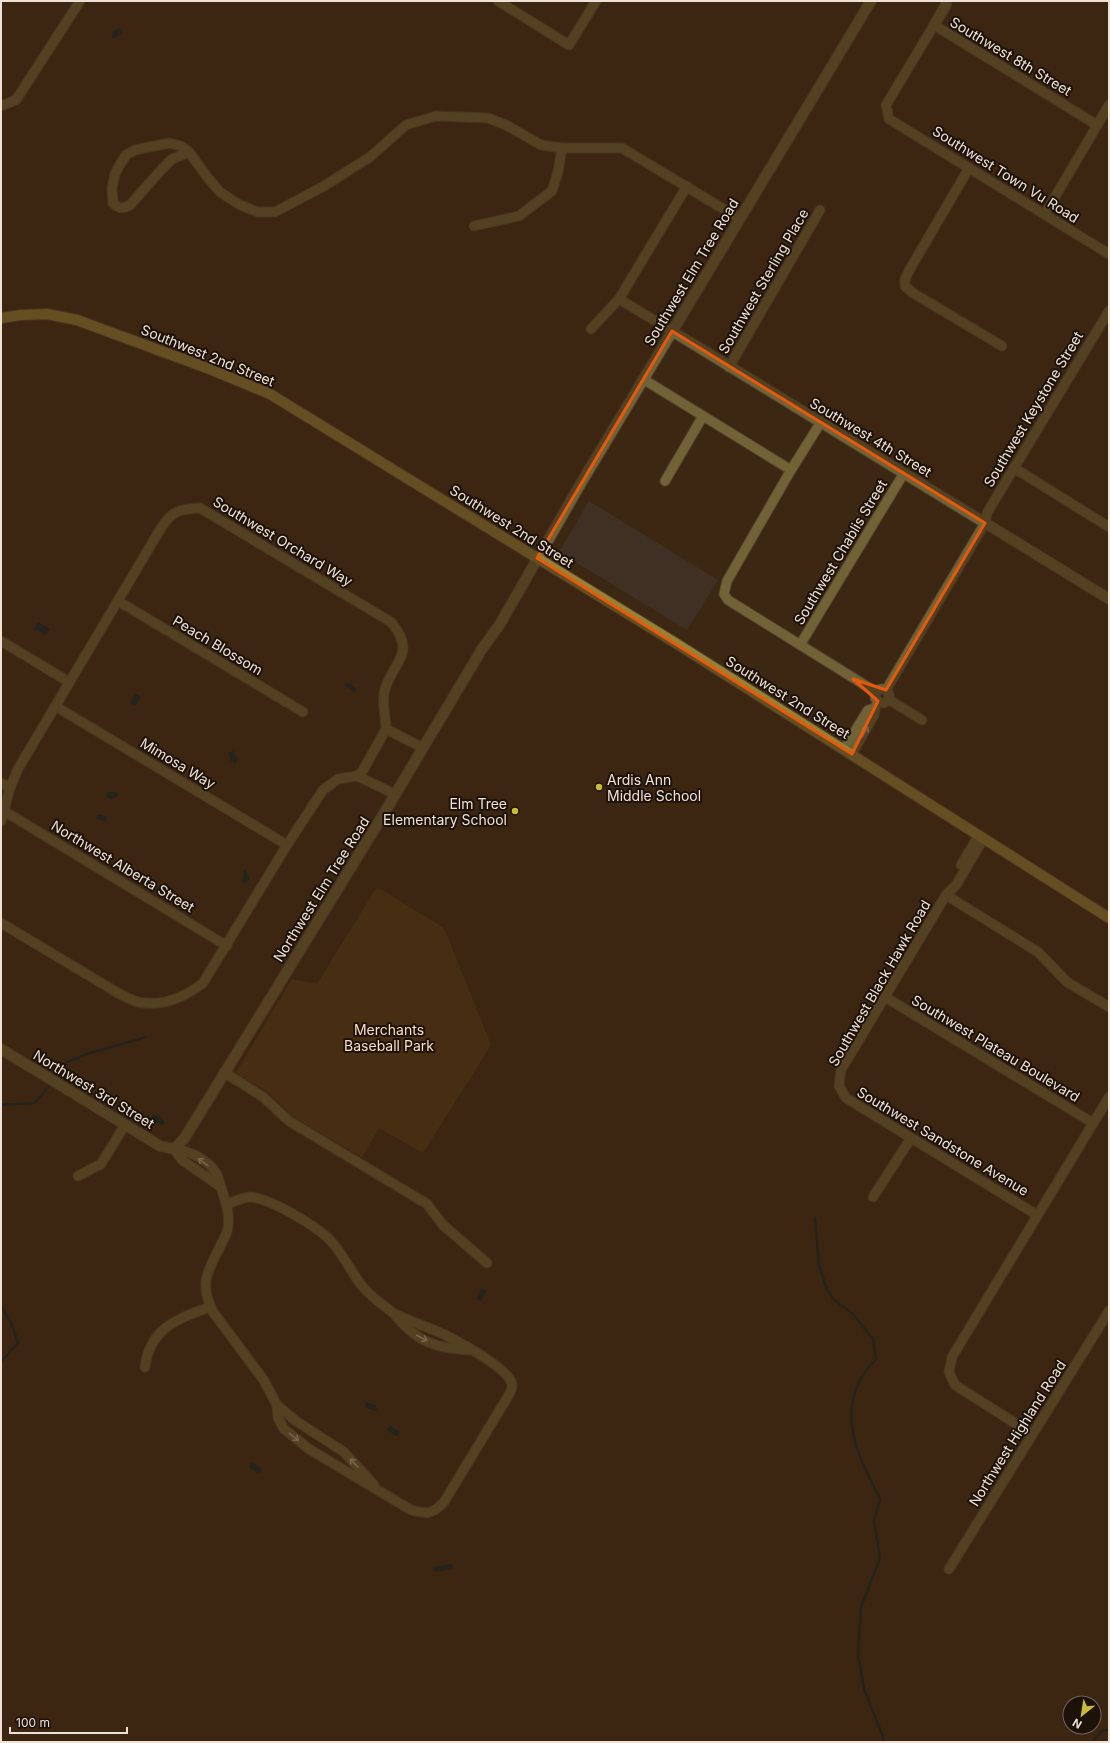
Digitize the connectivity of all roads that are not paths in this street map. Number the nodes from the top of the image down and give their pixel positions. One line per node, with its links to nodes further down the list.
1 (80, 1): 8 (street)
2 (498, 1): 3 (street)
3 (596, 1)
4 (872, 1): 16 (street, Southwest Elm Tree Road)
5 (946, 1): 6 (street, Southwest 8th Street)
6 (934, 25): 9 (street, Southwest 8th Street); 12 (street, Southwest Town Vu Road)
7 (1109, 104): 9 (street)
8 (1, 106)
9 (1097, 124): 15 (street)
10 (562, 148): 11 (street); 13 (street); 17 (street)
11 (189, 152): 11 (street)
12 (969, 168): 15 (street, Southwest Town Vu Road); 24 (street)
13 (687, 186): 16 (street); 19 (street)
14 (820, 210): 25 (street, Southwest Sterling Place)
15 (1045, 214): 18 (street, Southwest Town Vu Road)
16 (740, 219): 23 (street, Southwest Elm Tree Road)
17 (474, 226)
18 (1109, 254)
19 (619, 300): 22 (street); 23 (street, Southwest 4th Street)
20 (1109, 310): 29 (street, Southwest Keystone Street)
21 (1, 318): 35 (main road, Southwest 2nd Street)
22 (591, 328)
23 (672, 331): 25 (street, Southwest 4th Street); 26 (street, Southwest Elm Tree Road)
24 (1002, 346)
25 (729, 367): 28 (street, Southwest 4th Street)
26 (643, 379): 27 (street); 35 (street, Southwest Elm Tree Road)
27 (703, 416): 30 (street); 32 (street)
28 (821, 422): 30 (street); 31 (street, Southwest 4th Street)
29 (1014, 468): 33 (street, Southwest Keystone Street); 34 (street)
30 (791, 470): 39 (street)
31 (904, 473): 33 (street, Southwest 4th Street); 39 (street, Southwest Chablis Street)
32 (665, 481)
33 (985, 523): 36 (street, Southwest 4th Street); 41 (street, Southwest Keystone Street)
34 (1109, 527)
35 (537, 558): 48 (street, Northwest Elm Tree Road); 49 (main road, Southwest 2nd Street)
36 (1109, 599)
37 (118, 601): 40 (street, Southwest Orchard Way); 45 (street, Peach Blossom); 47 (street, Southwest Orchard Way)
38 (1, 641): 40 (street)
39 (800, 645): 43 (street)
40 (69, 682): 44 (street, Southwest Orchard Way)
41 (886, 690): 42 (street); 43 (street)
42 (888, 699): 43 (street); 46 (street)
43 (876, 700): 49 (street)
44 (55, 706): 52 (street, Southwest Orchard Way); 57 (street, Mimosa Way)
45 (303, 712)
46 (922, 720)
47 (386, 729): 48 (street); 50 (street)
48 (423, 748): 53 (street, Northwest Elm Tree Road)
49 (848, 752): 56 (main road, Southwest 2nd Street)
50 (357, 776): 53 (street); 57 (street)
51 (1, 783): 52 (street)
52 (10, 788): 54 (street, Southwest Orchard Way)
53 (395, 794): 65 (street, Northwest Elm Tree Road)
54 (4, 811): 55 (street, Southwest Orchard Way); 61 (street, Northwest Alberta Street)
55 (1, 821)
56 (982, 837): 58 (street, Southwest Black Hawk Road); 59 (main road, Southwest 2nd Street)
57 (287, 845): 61 (street)
58 (946, 895): 62 (street, Southwest Black Hawk Road); 63 (street)
59 (1109, 918)
60 (1, 923): 61 (street)
61 (227, 946)
62 (885, 997): 66 (street, Southwest Black Hawk Road); 68 (street, Southwest Plateau Boulevard)
63 (1109, 1007)
64 (1, 1049): 69 (street, Northwest 3rd Street)
65 (224, 1072): 71 (street, Northwest Elm Tree Road); 76 (street)
66 (839, 1086): 70 (street, Southwest Sandstone Avenue)
67 (1109, 1097): 68 (street)
68 (1093, 1123): 75 (street)
69 (125, 1125): 71 (street, Northwest 3rd Street); 72 (street)
70 (911, 1138): 73 (street); 75 (street, Southwest Sandstone Avenue)
71 (174, 1149): 74 (street)
72 (78, 1176)
73 (873, 1198)
74 (227, 1204): 77 (street); 79 (street)
75 (1037, 1214): 83 (street)
76 (487, 1263)
77 (210, 1307): 81 (street); 82 (street)
78 (1109, 1311): 83 (street, Northwest Highland Road)
79 (393, 1313): 80 (street); 80 (street, one-way to 80)
80 (472, 1350): 84 (street)
81 (145, 1368)
82 (277, 1405): 84 (street, one-way to 82); 84 (street, one-way to 84)
83 (1032, 1434): 85 (street, Northwest Highland Road)
84 (380, 1492)
85 (949, 1569)

